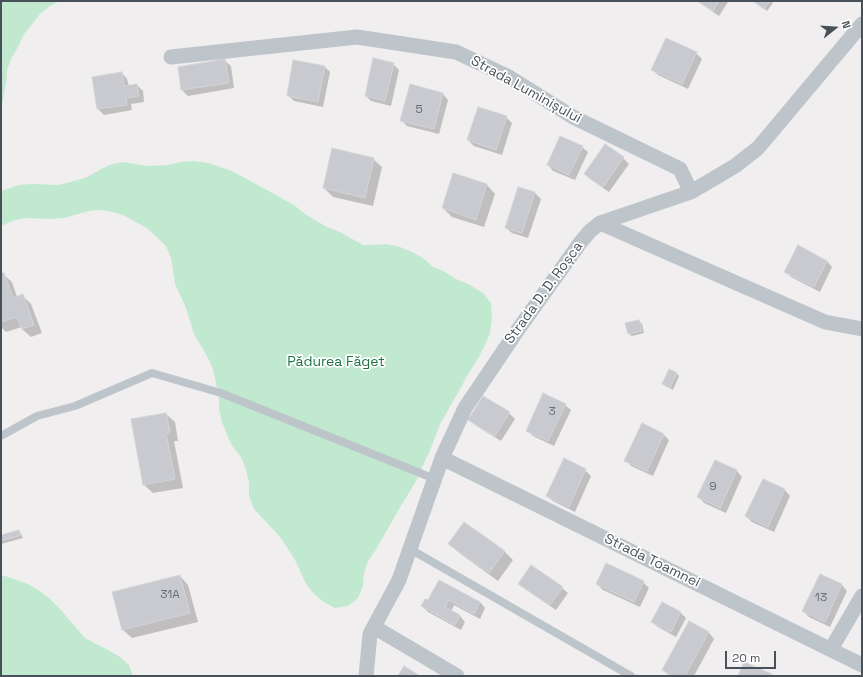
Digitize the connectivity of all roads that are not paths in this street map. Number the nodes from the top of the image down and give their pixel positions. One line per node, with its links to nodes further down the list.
1 (862, 24): 3 (street, Strada D. D. Roșca)
2 (172, 57): 3 (street, Strada Luminișului)
3 (692, 192): 4 (street, Strada D. D. Roșca)
4 (600, 223): 5 (street); 7 (street, Strada D. D. Roșca)
5 (862, 329)
6 (1, 436): 8 (lane)
7 (442, 458): 8 (street, Strada D. D. Roșca); 12 (street, Strada Toamnei)
8 (435, 479): 9 (street, Strada D. D. Roșca)
9 (410, 549): 11 (street, Strada D. D. Roșca); 16 (lane)
10 (862, 596): 12 (street)
11 (374, 627): 14 (street, Strada D. D. Roșca); 15 (street)
12 (831, 649): 13 (street, Strada Toamnei)
13 (862, 665)
14 (366, 676)
15 (457, 676)
16 (631, 676)

